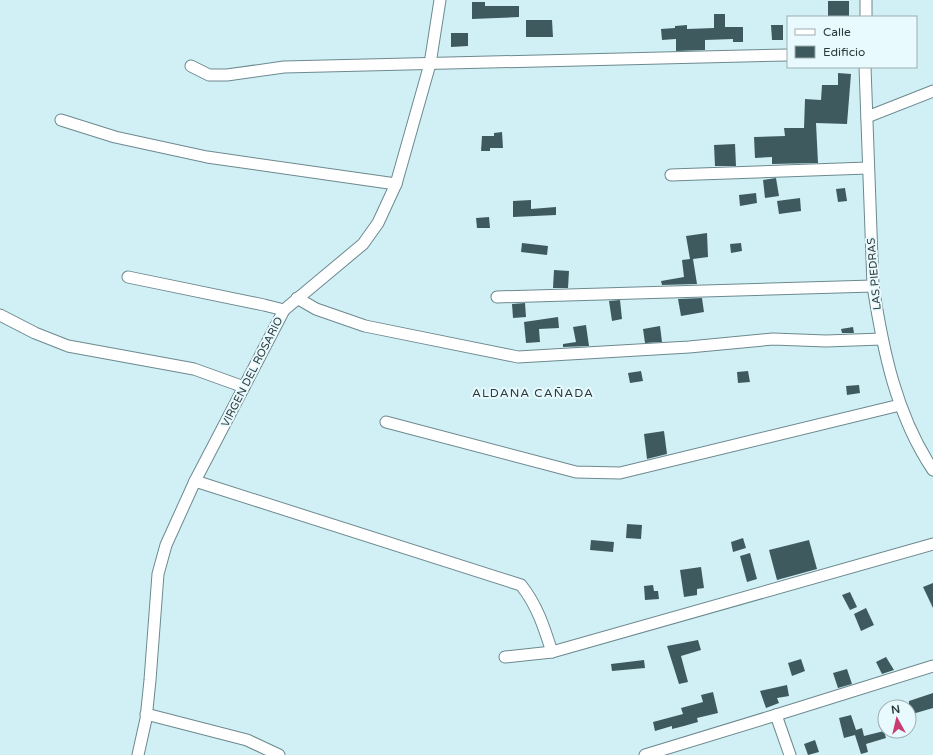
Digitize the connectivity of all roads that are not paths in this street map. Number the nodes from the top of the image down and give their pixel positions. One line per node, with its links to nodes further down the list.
1 (440, 0): 5 (street, VIRGEN DEL ROSARIO)
2 (866, 0): 3 (street)
3 (866, 16)
4 (787, 55): 5 (street)
5 (430, 64): 6 (street); 13 (street, VIRGEN DEL ROSARIO)
6 (191, 66)
7 (865, 68): 9 (street, LAS PIEDRAS)
8 (933, 91): 9 (street)
9 (867, 117): 11 (street, LAS PIEDRAS)
10 (60, 120): 13 (street)
11 (868, 168): 12 (street); 15 (street, LAS PIEDRAS)
12 (672, 175)
13 (396, 184): 17 (street, VIRGEN DEL ROSARIO)
14 (128, 277): 18 (street)
15 (873, 286): 16 (street); 20 (street, LAS PIEDRAS)
16 (497, 297)
17 (297, 298): 18 (street, VIRGEN DEL ROSARIO); 20 (street)
18 (284, 310): 21 (street, VIRGEN DEL ROSARIO)
19 (0, 315): 21 (street)
20 (882, 339): 22 (street, LAS PIEDRAS)
21 (244, 387): 25 (street, VIRGEN DEL ROSARIO)
22 (900, 405): 23 (street); 24 (street, LAS PIEDRAS)
23 (386, 422)
24 (933, 470)
25 (195, 481): 27 (street); 30 (street, VIRGEN DEL ROSARIO)
26 (933, 544): 27 (street)
27 (552, 652): 28 (street)
28 (505, 657)
29 (933, 666): 31 (street)
30 (146, 714): 32 (street, VIRGEN DEL ROSARIO); 33 (street)
31 (776, 715): 34 (street); 35 (street)
32 (138, 755)
33 (279, 755)
34 (646, 755)
35 (790, 755)

